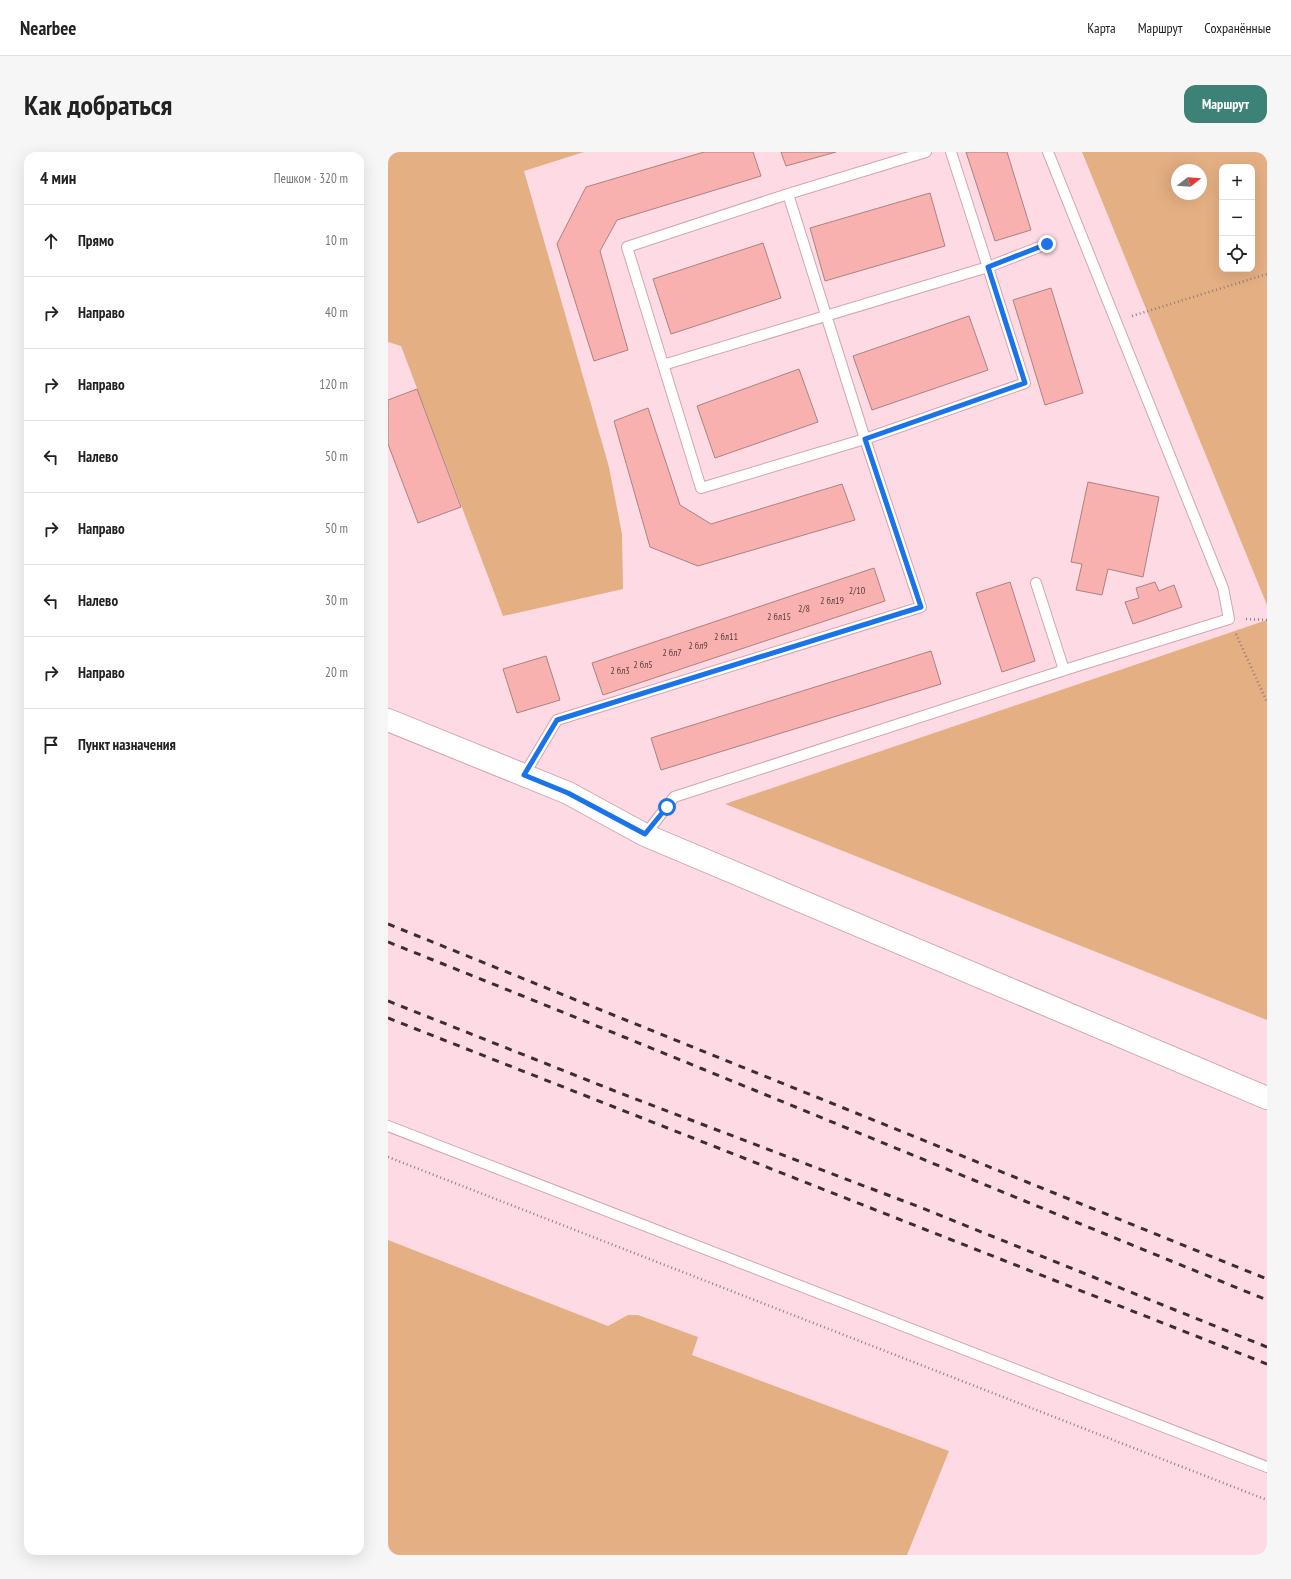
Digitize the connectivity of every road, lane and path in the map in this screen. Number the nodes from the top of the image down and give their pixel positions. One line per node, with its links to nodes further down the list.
1 (926, 152): 4 (lane)
2 (950, 152): 6 (lane)
3 (1048, 152): 9 (lane)
4 (788, 194): 8 (lane); 10 (lane)
5 (1047, 244): 6 (lane)
6 (988, 267): 8 (lane); 11 (lane)
7 (1267, 274): 9 (path)
8 (826, 315): 10 (lane); 11 (lane)
9 (1117, 322): 13 (lane)
10 (663, 365): 11 (lane)
11 (865, 439): 17 (lane)
12 (1036, 583): 14 (lane)
13 (1229, 619): 14 (lane); 15 (path)
14 (1064, 670): 18 (lane)
15 (1267, 702)
16 (388, 720): 17 (street)
17 (524, 775): 18 (street)
18 (645, 834): 19 (street)
19 (1267, 1098)
20 (388, 1126): 22 (lane)
21 (388, 1157): 23 (path)
22 (1267, 1467)
23 (1267, 1500)

